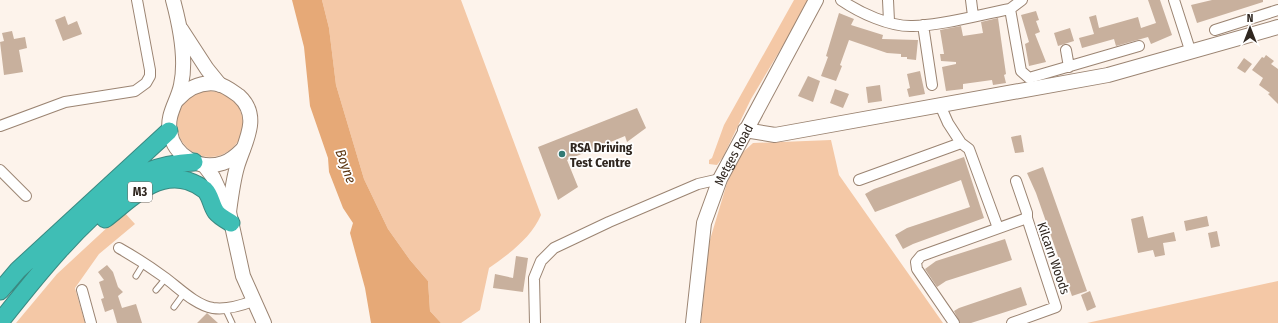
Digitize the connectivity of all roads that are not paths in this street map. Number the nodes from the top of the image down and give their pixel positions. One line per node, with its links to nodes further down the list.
1 (137, 0): 25 (street)
2 (173, 0): 14 (street)
3 (816, 0): 26 (street, Metges Road)
4 (842, 0): 12 (street)
5 (888, 0): 12 (street)
6 (971, 0): 11 (street)
7 (1022, 0): 9 (street)
8 (1174, 0): 19 (street)
9 (1010, 9): 11 (street); 20 (street)
10 (1278, 10): 16 (street)
11 (973, 16): 13 (street)
12 (889, 21): 13 (street)
13 (923, 25): 22 (street)
14 (180, 27): 21 (street); 23 (street)
15 (1278, 28): 19 (street)
16 (1215, 30)
17 (1139, 46): 20 (street)
18 (1066, 50): 20 (street)
19 (1191, 53): 24 (street)
20 (1069, 67)
21 (220, 85): 23 (street); 29 (street)
22 (932, 85)
23 (177, 100): 27 (street)
24 (940, 105): 26 (street); 28 (street)
25 (0, 126)
26 (745, 130): 32 (street, Metges Road)
27 (169, 131): 30 (street); 46 (highway, M3)
28 (961, 143): 33 (street); 38 (street)
29 (243, 149): 30 (street); 36 (street)
30 (199, 164): 36 (street); 40 (highway, M3)
31 (0, 170): 35 (street)
32 (720, 179): 55 (street); 56 (street, Metges Road)
33 (859, 180)
34 (1016, 181): 37 (street, Kilcarn Woods)
35 (26, 196)
36 (230, 217): 40 (highway, M3); 48 (street)
37 (1027, 218): 38 (street, Kilcarn Woods); 58 (street, Kilcarn Woods)
38 (998, 228): 57 (street, Kilcarn Woods)
39 (120, 248): 41 (street)
40 (50, 262): 51 (highway, M3)
41 (144, 263): 42 (lane); 43 (street)
42 (136, 276)
43 (166, 278): 45 (lane); 47 (street)
44 (82, 290): 52 (street)
45 (156, 290)
46 (0, 291)
47 (185, 292): 49 (lane); 50 (street)
48 (252, 301): 50 (street); 54 (street)
49 (174, 307)
50 (225, 308): 53 (lane)
51 (0, 322)
52 (91, 323)
53 (232, 323)
54 (264, 323)
55 (535, 323)
56 (693, 323)
57 (954, 323)
58 (1012, 323)

